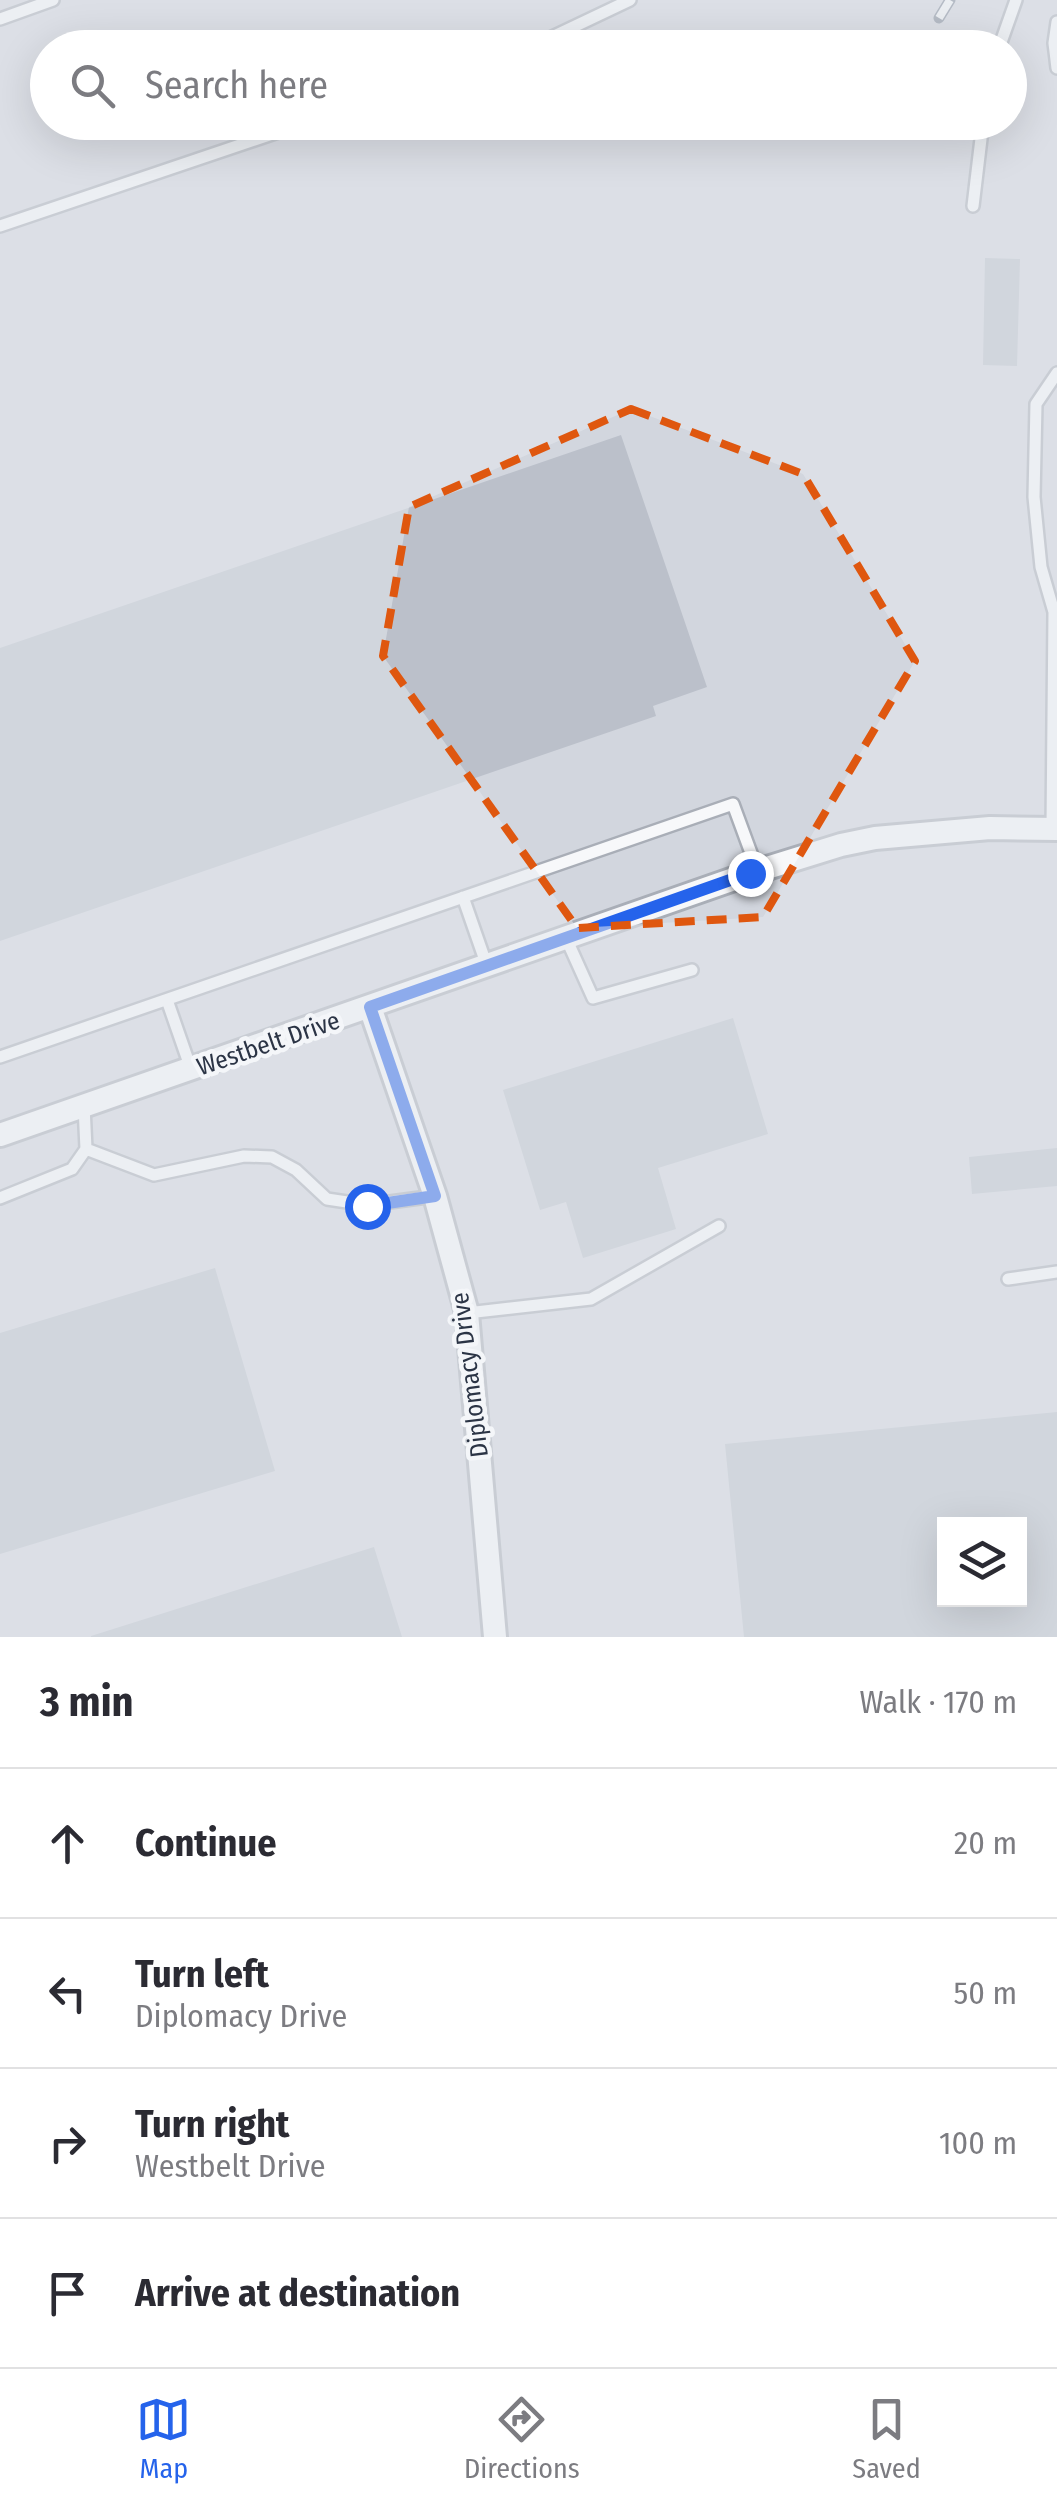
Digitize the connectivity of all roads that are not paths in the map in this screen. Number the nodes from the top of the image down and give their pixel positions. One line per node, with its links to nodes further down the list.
1 (53, 0): 4 (lane)
2 (630, 0): 6 (lane)
3 (1016, 0): 7 (lane)
4 (0, 18)
5 (1057, 22): 8 (lane)
6 (567, 30)
7 (1005, 30)
8 (1057, 68)
9 (255, 140): 12 (lane)
10 (982, 140): 11 (lane)
11 (973, 206)
12 (0, 226)
13 (1057, 373): 14 (lane)
14 (1054, 828): 15 (street, Westbelt Drive)
15 (758, 872): 16 (lane); 17 (street, Westbelt Drive)
16 (462, 897): 18 (lane); 20 (lane)
17 (566, 938): 18 (street, Westbelt Drive); 19 (lane)
18 (488, 966): 21 (street, Westbelt Drive)
19 (692, 970)
20 (167, 1000): 22 (lane); 23 (lane)
21 (370, 1007): 23 (street, Westbelt Drive); 27 (street, Diplomacy Drive)
22 (0, 1058)
23 (191, 1069): 24 (street, Westbelt Drive)
24 (84, 1106): 25 (street, Westbelt Drive); 26 (lane)
25 (0, 1135)
26 (86, 1149): 27 (lane); 28 (lane)
27 (435, 1196): 32 (street, Diplomacy Drive)
28 (0, 1198)
29 (719, 1226): 32 (lane)
30 (1057, 1272): 31 (lane)
31 (1008, 1278)
32 (467, 1313): 33 (street, Diplomacy Drive)
33 (495, 1637)

